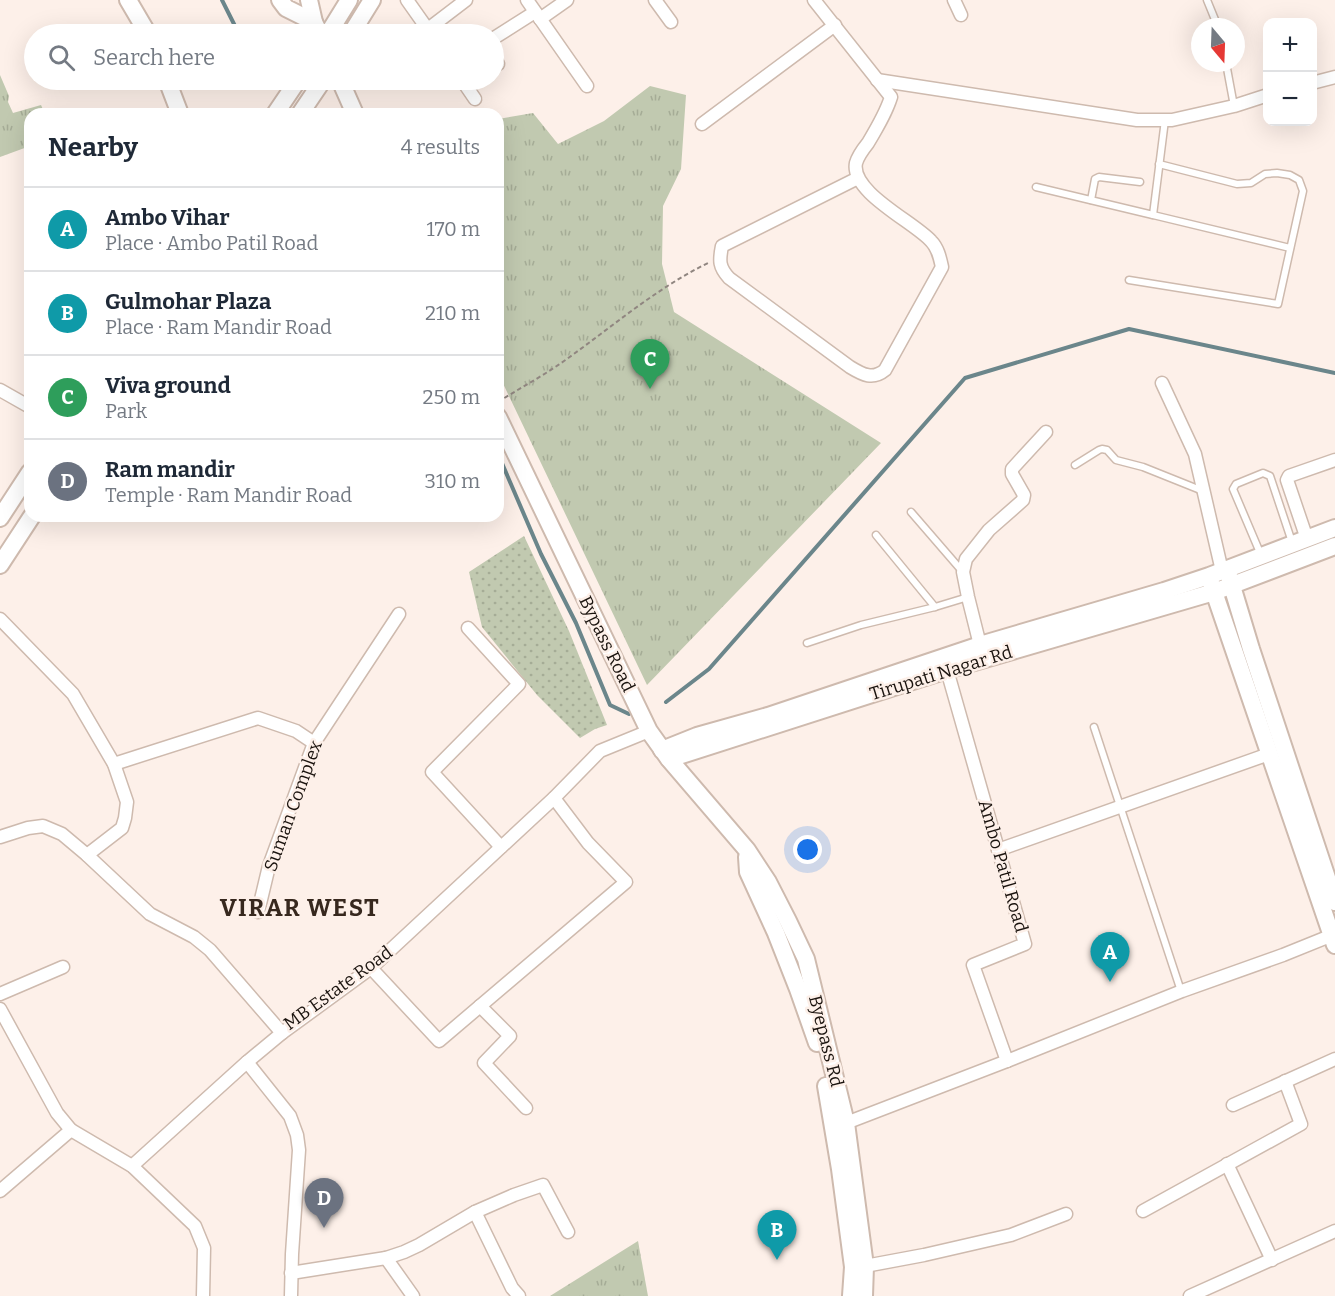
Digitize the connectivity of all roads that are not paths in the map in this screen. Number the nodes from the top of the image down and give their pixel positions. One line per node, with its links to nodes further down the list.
1 (128, 0): 18 (street)
2 (280, 0): 19 (street)
3 (309, 0): 20 (street)
4 (349, 0): 21 (street)
5 (372, 0): 22 (street)
6 (407, 0): 23 (street)
7 (466, 0): 24 (street)
8 (527, 0): 14 (street)
9 (567, 0): 14 (street)
10 (656, 0): 17 (street)
11 (814, 0): 25 (street)
12 (954, 0): 15 (street)
13 (1207, 0): 16 (lane)
14 (538, 15): 26 (street); 31 (street)
15 (961, 15)
16 (1214, 18)
17 (671, 22)
18 (142, 24)
19 (311, 24)
20 (316, 24)
21 (334, 24)
22 (357, 24)
23 (424, 24)
24 (439, 24)
25 (834, 25): 29 (street); 45 (street)
26 (504, 33)
27 (1228, 72): 39 (lane)
28 (1335, 77): 30 (street)
29 (878, 80): 44 (street); 47 (street)
30 (1317, 82)
31 (587, 86)
32 (171, 90): 40 (street)
33 (291, 90): 41 (street)
34 (316, 90): 42 (street)
35 (344, 90): 43 (street)
36 (469, 90): 38 (street)
37 (1263, 97): 39 (street)
38 (475, 99)
39 (1234, 106): 44 (street)
40 (178, 108)
41 (279, 108)
42 (304, 108)
43 (352, 108)
44 (1165, 120): 46 (lane)
45 (702, 124)
46 (1159, 164): 51 (lane); 52 (lane)
47 (858, 178): 47 (street)
48 (1140, 182): 50 (lane)
49 (1036, 187): 50 (lane)
50 (1091, 200): 51 (lane)
51 (1153, 215): 52 (lane)
52 (1290, 248): 53 (lane)
53 (1128, 280)
54 (1162, 383): 62 (street)
55 (0, 390): 56 (street)
56 (24, 404)
57 (504, 429): 83 (street, Bypass Road)
58 (1046, 432): 72 (street)
59 (1335, 460): 68 (street)
60 (1075, 465): 62 (lane)
61 (24, 480): 63 (street)
62 (1203, 491): 73 (street)
63 (3, 507)
64 (911, 512): 72 (lane)
65 (28, 522): 71 (street)
66 (1335, 528): 68 (street)
67 (876, 535): 75 (lane)
68 (1300, 542): 70 (street); 70 (lane)
69 (1335, 546): 73 (street)
70 (1262, 556): 73 (street)
71 (0, 565)
72 (963, 572): 74 (street)
73 (1221, 578): 80 (street, Tirupati Nagar Rd); 86 (street); 88 (street)
74 (968, 597): 75 (lane); 80 (street)
75 (935, 607): 79 (lane)
76 (399, 614): 84 (street, Suman Complex)
77 (0, 619): 87 (street)
78 (468, 628): 92 (street)
79 (807, 643)
80 (982, 652): 81 (street, Tirupati Nagar Rd); 85 (street)
81 (947, 670): 85 (street, Tirupati Nagar Rd); 94 (street, Ambo Patil Road)
82 (1094, 727): 90 (lane)
83 (649, 731): 85 (street, Bypass Road); 89 (street, MB Estate Road)
84 (314, 743): 87 (street); 97 (street, Suman Complex)
85 (665, 754): 93 (street, Bypass Road)
86 (1269, 754): 88 (street); 90 (street)
87 (114, 764): 95 (street)
88 (1292, 794): 96 (street); 98 (street)
89 (554, 798): 92 (street, MB Estate Road); 103 (street)
90 (1121, 807): 94 (street); 101 (lane)
91 (0, 837): 95 (street, MB Estate Road)
92 (501, 847): 100 (street, MB Estate Road)
93 (747, 850): 112 (street); 112 (street, Byepass Rd)
94 (998, 850): 107 (street, Ambo Patil Road)
95 (87, 855): 105 (street, MB Estate Road)
96 (1335, 902)
97 (258, 912)
98 (1334, 939): 101 (street)
99 (63, 967): 102 (street)
100 (371, 968): 103 (street); 105 (street, MB Estate Road)
101 (1182, 991): 107 (street)
102 (0, 994)
103 (480, 1006): 111 (street)
104 (0, 1009): 113 (street)
105 (282, 1033): 108 (street)
106 (1335, 1059): 109 (street)
107 (1007, 1061): 112 (street)
108 (247, 1062): 115 (street); 125 (street)
109 (1285, 1082): 110 (street); 114 (street)
110 (1233, 1105)
111 (526, 1108)
112 (840, 1123): 124 (street); 130 (street)
113 (71, 1130): 115 (street); 116 (street)
114 (1227, 1164): 117 (street); 123 (street)
115 (132, 1166): 126 (street)
116 (0, 1191)
117 (1143, 1211)
118 (475, 1212): 121 (street); 122 (street); 129 (street)
119 (1066, 1214): 124 (street)
120 (1335, 1231): 123 (street)
121 (568, 1232)
122 (386, 1258): 125 (street); 128 (street)
123 (1272, 1260): 132 (street)
124 (865, 1266): 131 (street)
125 (291, 1273): 127 (street)
126 (203, 1296)
127 (291, 1296)
128 (413, 1296)
129 (519, 1296)
130 (851, 1296)
131 (864, 1296)
132 (1190, 1296)

